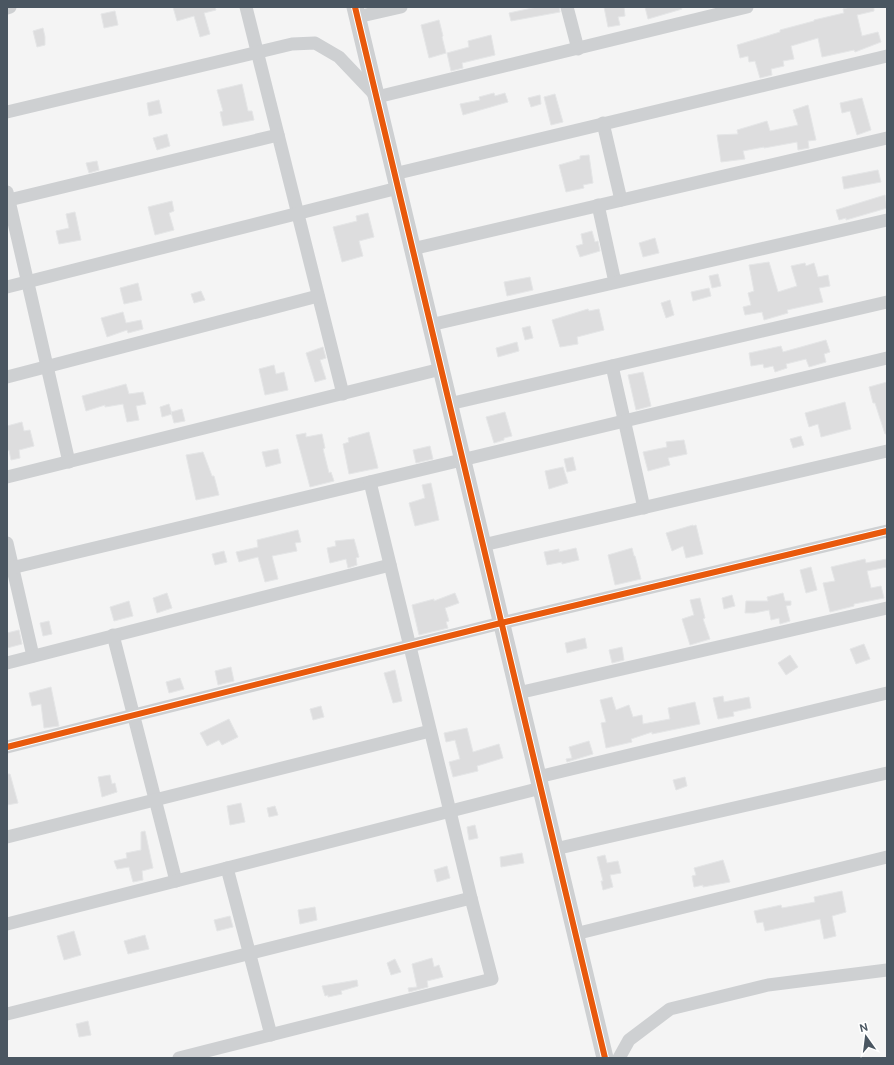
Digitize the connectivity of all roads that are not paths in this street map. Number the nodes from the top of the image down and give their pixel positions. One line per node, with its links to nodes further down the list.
1 (10, 7): 6 (street)
2 (246, 7): 9 (street)
3 (401, 7): 7 (street)
4 (567, 7): 8 (street)
5 (747, 7): 8 (street)
6 (7, 8)
7 (356, 12): 11 (street)
8 (578, 49): 11 (street)
9 (257, 52): 11 (street); 12 (street); 14 (street)
10 (887, 56): 13 (street)
11 (377, 98): 16 (street)
12 (7, 112)
13 (603, 123): 16 (street); 18 (street)
14 (278, 136): 17 (street); 20 (street)
15 (887, 138): 18 (street)
16 (396, 181): 20 (street); 22 (street)
17 (8, 196): 23 (street)
18 (621, 200): 19 (street)
19 (598, 206): 22 (street); 24 (street)
20 (298, 214): 23 (street); 26 (street)
21 (887, 220): 24 (street)
22 (412, 249): 28 (street)
23 (28, 282): 25 (street); 30 (street)
24 (615, 282): 28 (street)
25 (7, 287)
26 (318, 296): 30 (street); 34 (street)
27 (887, 302): 31 (street)
28 (430, 325): 32 (street)
29 (887, 358): 36 (street)
30 (47, 366): 33 (street); 39 (street)
31 (612, 366): 35 (street); 36 (street)
32 (441, 369): 34 (street); 35 (street)
33 (7, 377)
34 (343, 394): 39 (street)
35 (449, 404): 38 (street)
36 (624, 421): 38 (street); 42 (street)
37 (887, 451): 42 (street)
38 (462, 460): 41 (street); 45 (street)
39 (69, 462): 40 (street)
40 (7, 477)
41 (370, 482): 46 (street); 47 (street)
42 (644, 508): 45 (street)
43 (887, 531): 49 (street)
44 (7, 543): 47 (street)
45 (483, 545): 49 (street)
46 (390, 565): 50 (street); 51 (street)
47 (10, 569): 52 (street)
48 (887, 608): 54 (street)
49 (501, 623): 51 (street); 54 (street)
50 (113, 636): 52 (street); 56 (street)
51 (410, 646): 56 (street); 57 (street)
52 (33, 656): 53 (street)
53 (7, 663)
54 (518, 693): 60 (street)
55 (887, 694): 60 (street)
56 (134, 716): 58 (street); 61 (street)
57 (430, 731): 61 (street); 62 (street)
58 (7, 748)
59 (887, 773): 64 (street)
60 (539, 783): 62 (street); 64 (street)
61 (156, 800): 63 (street); 67 (street)
62 (450, 811): 66 (street); 68 (street)
63 (7, 837)
64 (555, 849): 70 (street)
65 (887, 857): 70 (street)
66 (227, 868): 67 (street); 71 (street)
67 (176, 881): 69 (street)
68 (471, 898): 71 (street); 74 (street)
69 (7, 924)
70 (575, 934): 76 (street)
71 (250, 953): 73 (street); 74 (street)
72 (887, 970): 77 (street)
73 (7, 1014)
74 (271, 1035): 75 (street)
75 (179, 1058)
76 (605, 1058)
77 (619, 1058)

